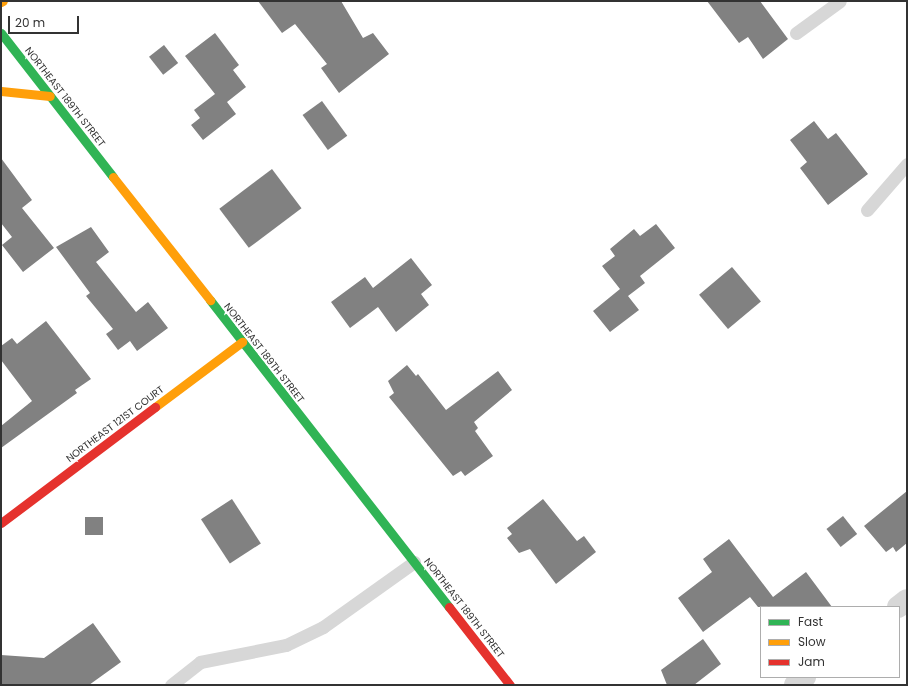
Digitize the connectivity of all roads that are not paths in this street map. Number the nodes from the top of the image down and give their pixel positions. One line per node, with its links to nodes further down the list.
1 (840, 1): 2 (lane)
2 (824, 5): 4 (lane)
3 (1, 33): 6 (main road, NORTHEAST 189TH STREET)
4 (796, 33)
5 (1, 91): 6 (main road)
6 (50, 96): 9 (main road, NORTHEAST 189TH STREET)
7 (907, 164): 8 (lane)
8 (867, 210)
9 (242, 342): 10 (main road, NORTHEAST 121ST COURT); 11 (main road, NORTHEAST 189TH STREET)
10 (1, 523)
11 (414, 562): 13 (lane); 14 (main road, NORTHEAST 189TH STREET)
12 (804, 678): 15 (street)
13 (171, 685)
14 (510, 685)
15 (794, 685)

